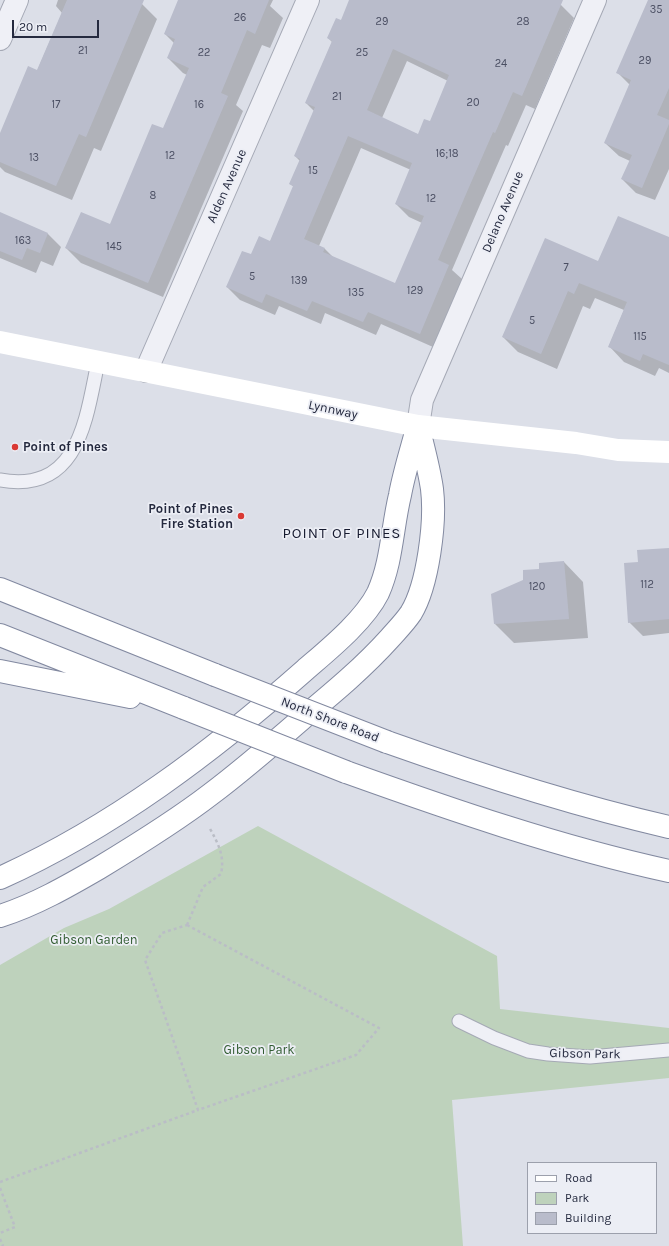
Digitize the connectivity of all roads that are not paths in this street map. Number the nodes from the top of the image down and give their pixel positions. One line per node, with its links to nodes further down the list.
1 (17, 0): 4 (street)
2 (308, 0): 7 (street, Alden Avenue)
3 (595, 0): 8 (street, Delano Avenue)
4 (0, 39)
5 (0, 342): 6 (main road, Lynnway)
6 (98, 362): 7 (main road, Lynnway); 10 (lane)
7 (146, 371): 8 (main road, Lynnway)
8 (418, 426): 9 (main road, Lynnway); 17 (main road); 18 (main road)
9 (669, 452)
10 (0, 480)
11 (0, 589): 15 (main road, North Shore Road, bridge)
12 (0, 635): 14 (main road)
13 (0, 671): 14 (main road)
14 (184, 708): 16 (main road, bridge)
15 (669, 827)
16 (669, 871)
17 (0, 878)
18 (0, 916)
19 (459, 1021): 20 (lane, Gibson Park)
20 (669, 1050)

